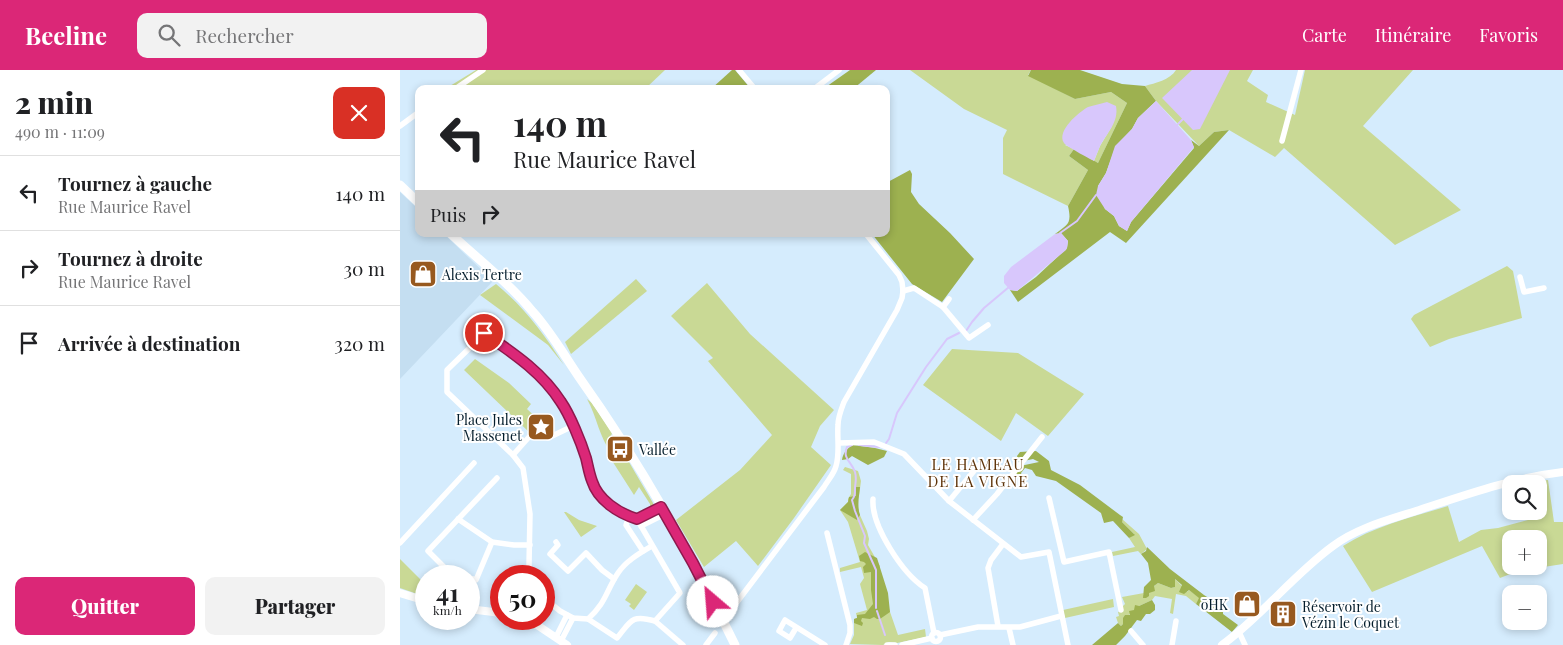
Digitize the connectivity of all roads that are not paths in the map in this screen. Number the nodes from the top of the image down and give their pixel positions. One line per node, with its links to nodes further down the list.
1 (483, 70): 5 (street)
2 (739, 70): 6 (street)
3 (840, 70): 7 (street)
4 (1301, 70): 10 (street)
5 (461, 85)
6 (752, 85)
7 (819, 85)
8 (415, 115): 9 (street)
9 (400, 126)
10 (1282, 141)
11 (400, 184): 12 (main road)
12 (415, 199)
13 (454, 237): 34 (main road)
14 (868, 237): 17 (street)
15 (1520, 278): 16 (street)
16 (1544, 288)
17 (903, 291): 19 (street); 25 (street)
18 (949, 298): 19 (street)
19 (943, 307): 20 (street)
20 (988, 325)
21 (573, 426): 24 (street); 26 (street); 35 (street)
22 (537, 428): 26 (street)
23 (1042, 437): 38 (street)
24 (548, 438)
25 (839, 442): 33 (street); 62 (street)
26 (513, 455): 45 (street)
27 (474, 463): 43 (street)
28 (984, 464): 33 (street)
29 (1563, 472): 71 (street)
30 (497, 478): 36 (street)
31 (1049, 498): 47 (street)
32 (873, 500): 73 (street)
33 (949, 500): 38 (street)
34 (663, 511): 37 (street); 39 (street); 62 (main road)
35 (629, 516): 37 (street); 48 (street)
36 (458, 519): 41 (street); 52 (street)
37 (637, 519): 39 (street)
38 (973, 520): 44 (street)
39 (641, 526): 46 (street)
40 (827, 533): 79 (street)
41 (492, 542): 45 (street); 54 (street)
42 (556, 542): 55 (street)
43 (400, 543)
44 (1004, 544): 49 (street); 66 (street)
45 (530, 545): 53 (street)
46 (652, 546): 48 (street); 64 (street)
47 (1061, 549): 49 (street); 50 (street)
48 (643, 551): 55 (street)
49 (1049, 552): 51 (street)
50 (1064, 562): 51 (street); 59 (street)
51 (1052, 564): 61 (street)
52 (442, 565)
53 (529, 565)
54 (480, 570)
55 (614, 579): 63 (street)
56 (400, 593): 57 (street)
57 (415, 598)
58 (555, 606): 60 (street)
59 (1121, 610)
60 (570, 616): 63 (street); 74 (street)
61 (1061, 616): 68 (street); 84 (street)
62 (721, 617): 77 (main road)
63 (588, 619): 64 (street)
64 (655, 621): 75 (street)
65 (1176, 621): 86 (street)
66 (998, 626): 68 (street); 73 (street)
67 (796, 628): 78 (street)
68 (1010, 628): 83 (street)
69 (544, 630): 74 (street)
70 (1131, 631): 85 (street)
71 (1238, 632): 87 (street); 88 (street)
72 (715, 633): 76 (street)
73 (937, 638): 82 (street)
74 (561, 641)
75 (683, 645)
76 (706, 645)
77 (734, 645)
78 (825, 645)
79 (846, 645)
80 (887, 645): 81 (street)
81 (895, 645)
82 (902, 645)
83 (1013, 645)
84 (1068, 645)
85 (1143, 645)
86 (1172, 645)
87 (1222, 645)
88 (1246, 645)

